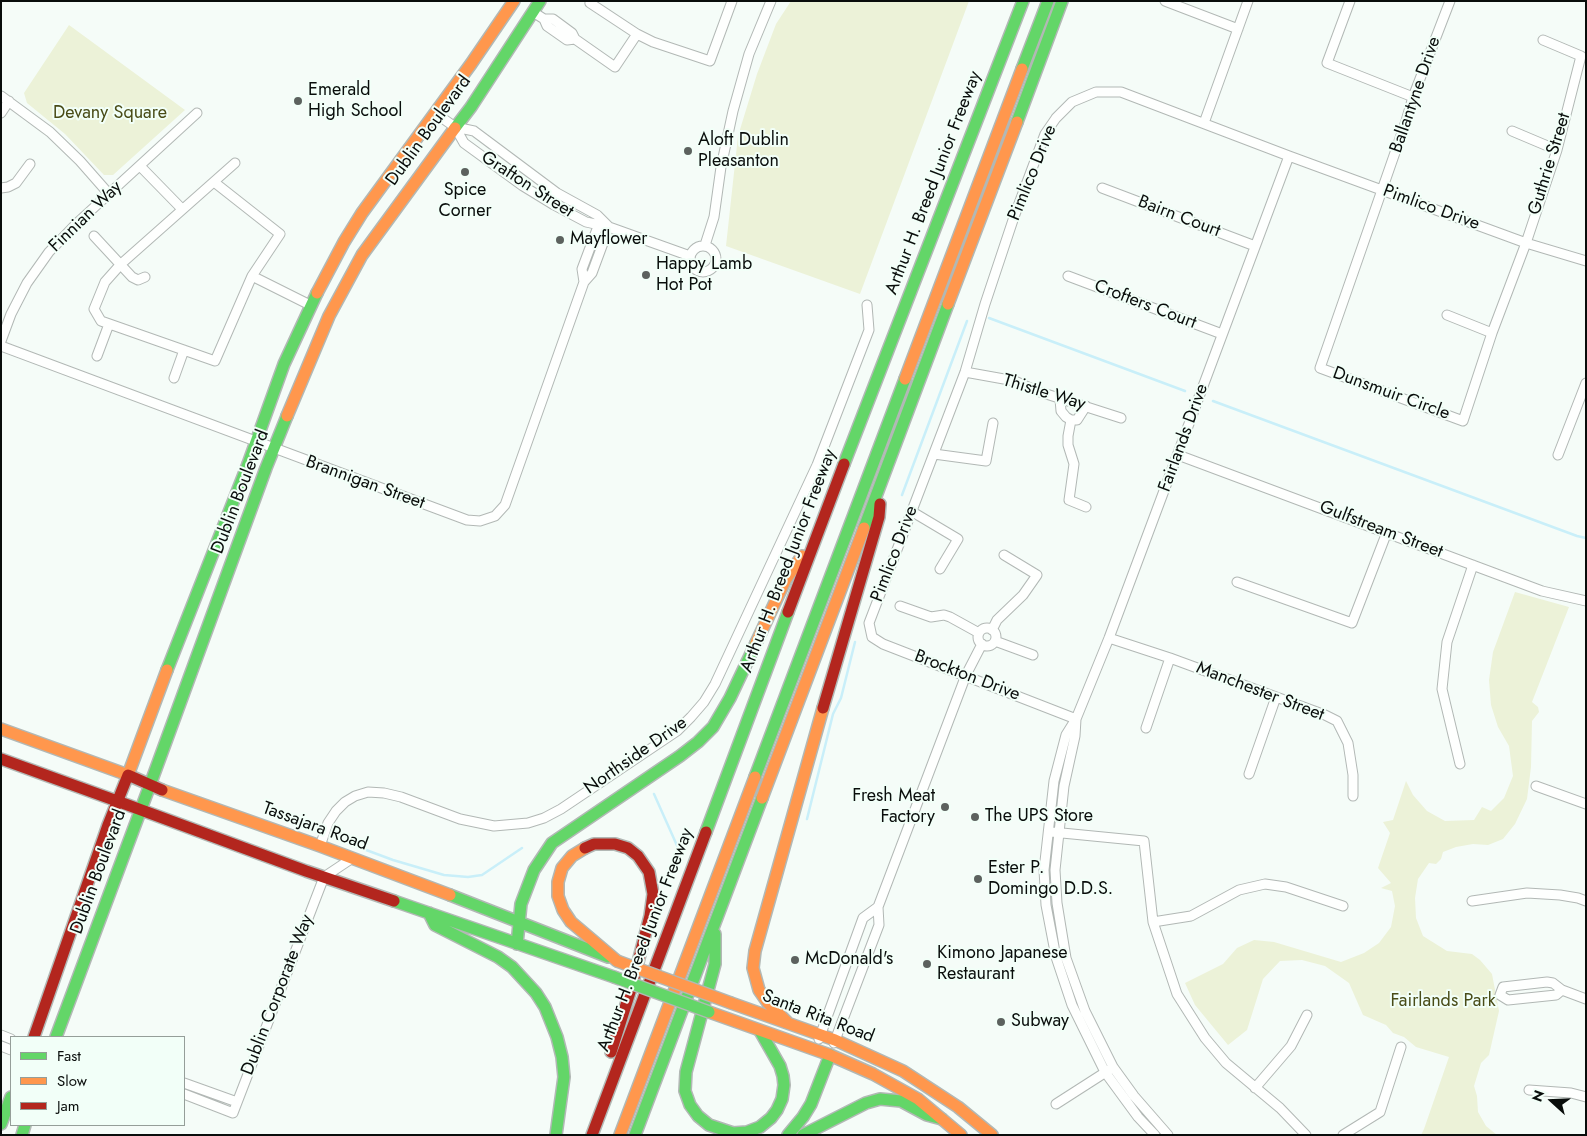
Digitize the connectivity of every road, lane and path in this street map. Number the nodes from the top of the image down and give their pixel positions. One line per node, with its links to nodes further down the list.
1 (514, 1): 20 (main road, Dublin Boulevard)
2 (540, 1): 13 (main road, Dublin Boulevard)
3 (732, 1): 15 (street)
4 (771, 1): 40 (street)
5 (1023, 1): 76 (main road, Arthur H. Breed Junior Freeway)
6 (1048, 1): 149 (main road)
7 (1062, 1): 72 (main road)
8 (1165, 1): 14 (street)
9 (1248, 1): 14 (street)
10 (1350, 1): 17 (street)
11 (1450, 1): 17 (street, Ballantyne Drive)
12 (590, 2): 15 (street)
13 (533, 12): 15 (street); 23 (main road, Dublin Boulevard)
14 (1238, 29): 22 (street)
15 (637, 34)
16 (1543, 40): 25 (street, Guthrie Street)
17 (1414, 97): 33 (street, Ballantyne Drive)
18 (5, 98): 21 (street); 34 (street)
19 (197, 113): 29 (street, Finnian Way)
20 (436, 113): 23 (street, Grafton Street); 49 (main road, Dublin Boulevard)
21 (1, 114)
22 (1204, 123): 26 (street, Pimlico Drive); 59 (street, Pimlico Drive)
23 (455, 127): 36 (street, Grafton Street); 36 (street, Grafton Street); 68 (main road, Dublin Boulevard)
24 (1512, 131): 25 (street)
25 (1557, 150): 39 (street, Guthrie Street)
26 (1289, 156): 33 (street, Pimlico Drive); 41 (street, Fairlands Drive)
27 (235, 162): 30 (street)
28 (30, 164): 31 (street)
29 (140, 166): 34 (street, Finnian Way); 35 (street)
30 (214, 182): 35 (street); 45 (street)
31 (1, 188)
32 (1102, 188): 41 (street, Bairn Court)
33 (1383, 190): 39 (street, Pimlico Drive); 53 (street, Dunsmuir Circle)
34 (109, 194): 55 (street, Finnian Way)
35 (182, 209): 44 (street)
36 (599, 222): 37 (street, Grafton Street); 48 (street, Brannigan Street)
37 (609, 227): 42 (street, Grafton Street); 48 (street, Brannigan Street)
38 (94, 236): 44 (street)
39 (1526, 243): 43 (street, Pimlico Drive); 53 (street, Dunsmuir Circle)
40 (705, 245): 42 (street); 42 (street)
41 (1255, 246): 54 (street, Fairlands Drive)
42 (690, 256)
43 (1586, 261)
44 (121, 264): 47 (street); 52 (street)
45 (252, 276): 49 (street); 57 (street)
46 (1068, 276): 54 (street, Crofters Court)
47 (145, 277)
48 (584, 282): 68 (street, Brannigan Street)
49 (310, 305): 67 (main road, Dublin Boulevard)
50 (867, 306): 108 (street, Northside Drive)
51 (1447, 315): 53 (street)
52 (109, 324): 57 (street); 58 (street)
53 (1492, 333)
54 (1222, 334): 70 (street, Fairlands Drive)
55 (1, 341)
56 (1, 346): 67 (street, Brannigan Street)
57 (184, 350): 60 (street)
58 (97, 356)
59 (965, 372): 62 (street, Thistle Way); 69 (street, Pimlico Drive)
60 (174, 378)
61 (1586, 383): 71 (street)
62 (1060, 399): 63 (street, Thistle Way); 65 (street)
63 (1086, 406): 64 (street, Thistle Way); 65 (street)
64 (1121, 418)
65 (1071, 420): 73 (street)
66 (993, 423): 69 (street)
67 (255, 441): 68 (street, Brannigan Street); 99 (main road, Dublin Boulevard)
68 (275, 449): 100 (main road, Dublin Boulevard)
69 (934, 454): 74 (street, Pimlico Drive)
70 (1178, 455): 75 (street, Gulfstream Street); 86 (street, Fairlands Drive)
71 (1558, 455)
72 (880, 482): 118 (main road); 124 (main road)
73 (1086, 507)
74 (911, 511): 79 (street); 83 (street, Pimlico Drive)
75 (1386, 532): 78 (street, Gulfstream Street); 80 (street)
76 (817, 535): 116 (main road); 140 (main road, Arthur H. Breed Junior Freeway)
77 (1004, 555): 84 (street)
78 (1472, 565): 81 (street, Gulfstream Street); 97 (street)
79 (940, 569)
80 (1237, 582)
81 (1586, 601)
82 (900, 606): 85 (street)
83 (870, 623): 91 (street, Brockton Drive)
84 (992, 630): 85 (street); 87 (street)
85 (979, 633): 88 (street)
86 (1109, 638): 90 (street, Manchester Street); 93 (street, Fairlands Drive)
87 (995, 640): 88 (street); 89 (street)
88 (982, 644): 91 (street)
89 (1033, 655)
90 (1170, 658): 92 (street, Manchester Street); 94 (street)
91 (966, 676): 93 (street, Brockton Drive); 114 (street)
92 (1276, 697): 98 (street); 102 (street, Manchester Street)
93 (1076, 719): 106 (street, Fairlands Drive); 107 (street, Fairlands Drive)
94 (1146, 728)
95 (1, 729): 99 (main road, Tassajara Road)
96 (1, 759): 103 (main road)
97 (1460, 764)
98 (1249, 774)
99 (128, 775): 100 (main road, Tassajara Road); 103 (main road, Dublin Boulevard)
100 (150, 785): 105 (main road, Dublin Boulevard); 108 (main road, Tassajara Road)
101 (1536, 786): 104 (street)
102 (1353, 796)
103 (117, 801): 105 (main road); 127 (main road, Dublin Boulevard)
104 (1586, 804)
105 (141, 810): 110 (main road); 128 (main road, Dublin Boulevard)
106 (1048, 831): 107 (street); 134 (street, Fairlands Drive)
107 (1058, 832): 117 (street); 133 (street, Fairlands Drive)
108 (320, 846): 109 (main road, Tassajara Road)
109 (351, 859): 110 (street); 116 (main road, Tassajara Road)
110 (324, 877): 115 (main road); 142 (street, Dublin Corporate Way)
111 (1472, 901): 112 (street)
112 (1586, 901)
113 (1343, 906): 117 (street)
114 (878, 907): 126 (street); 129 (street)
115 (429, 913): 119 (main road); 147 (main road)
116 (519, 921): 119 (main road); 120 (main road, Tassajara Road)
117 (1153, 922): 136 (street)
118 (715, 924): 125 (main road); 150 (main road)
119 (517, 944): 125 (main road, Santa Rita Road, bridge)
120 (617, 960): 124 (main road, Santa Rita Road, bridge); 140 (main road)
121 (1562, 990): 121 (street); 122 (street)
122 (1586, 999)
123 (1306, 1015): 136 (street)
124 (787, 1022): 126 (main road, Santa Rita Road)
125 (760, 1031): 131 (main road, Santa Rita Road)
126 (821, 1034): 129 (main road, Santa Rita Road); 131 (street)
127 (34, 1036)
128 (56, 1036)
129 (835, 1040): 132 (street); 154 (main road, Santa Rita Road)
130 (1401, 1047): 157 (street)
131 (815, 1050): 132 (main road, Santa Rita Road)
132 (830, 1056): 144 (main road, Santa Rita Road); 151 (main road)
133 (1114, 1067): 134 (street); 146 (street, Fairlands Drive)
134 (1105, 1072): 143 (street); 155 (street, Fairlands Drive)
135 (185, 1083): 142 (street)
136 (1255, 1088): 156 (street)
137 (1529, 1090): 139 (street)
138 (185, 1094): 142 (street, Dublin Corporate Way)
139 (1586, 1097)
140 (606, 1099): 148 (main road, Arthur H. Breed Junior Freeway)
141 (10, 1100): 145 (main road)
142 (237, 1102)
143 (1056, 1104)
144 (942, 1119): 152 (main road); 153 (main road, Santa Rita Road)
145 (1, 1124)
146 (1166, 1134)
147 (556, 1135)
148 (592, 1135)
149 (620, 1135)
150 (635, 1135)
151 (788, 1135)
152 (803, 1135)
153 (961, 1135)
154 (992, 1135)
155 (1155, 1135)
156 (1306, 1135)
157 (1343, 1135)

